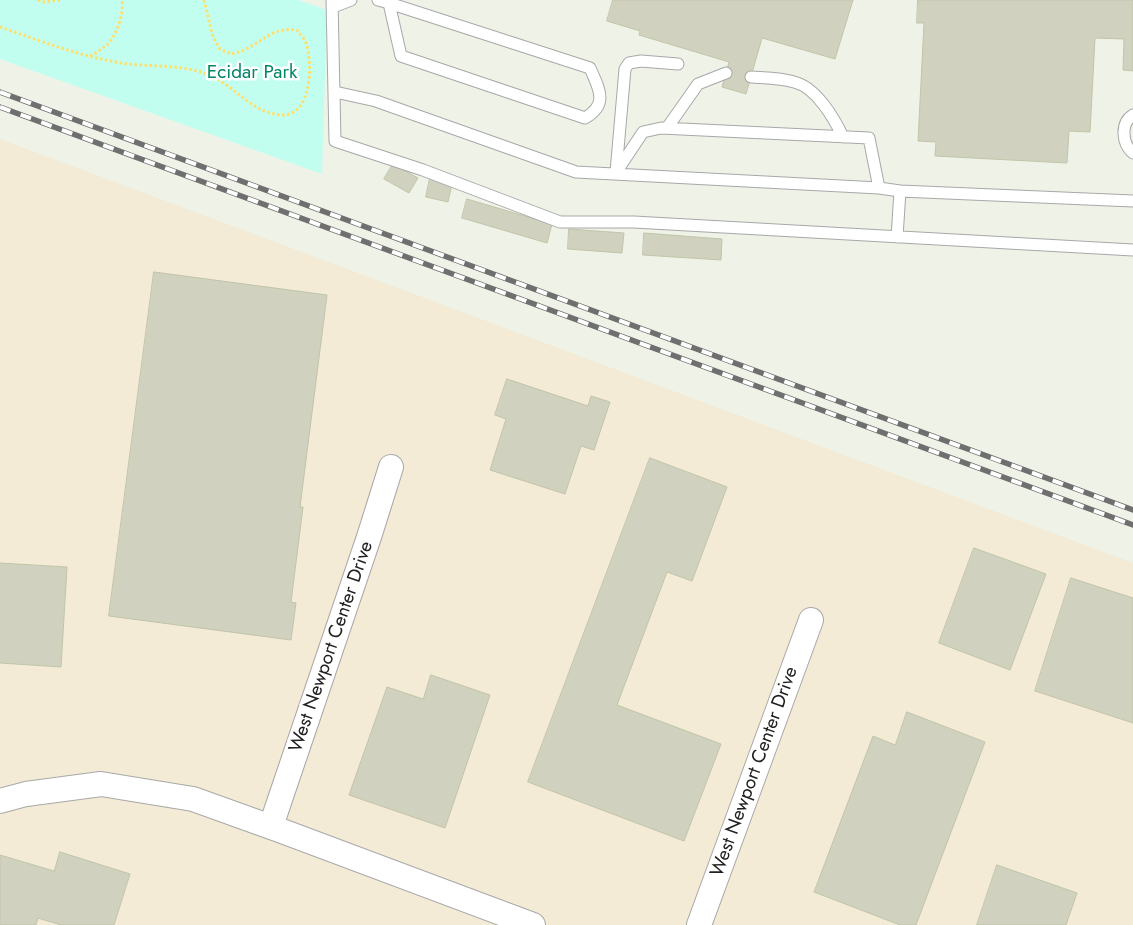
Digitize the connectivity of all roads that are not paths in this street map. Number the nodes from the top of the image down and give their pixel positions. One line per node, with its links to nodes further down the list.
1 (351, 0): 3 (lane)
2 (383, 2): 2 (lane)
3 (333, 4): 7 (lane)
4 (678, 64): 12 (lane)
5 (726, 73): 9 (lane)
6 (751, 76): 10 (lane)
7 (335, 92): 12 (lane); 16 (lane)
8 (1133, 115): 11 (lane)
9 (667, 128): 10 (lane); 12 (lane)
10 (843, 137): 13 (lane)
11 (1133, 153)
12 (615, 174): 13 (lane)
13 (879, 188): 14 (lane)
14 (900, 191): 15 (lane); 16 (lane)
15 (1133, 201)
16 (897, 237): 17 (lane)
17 (1133, 250)
18 (391, 467): 21 (street, West Newport Center Drive)
19 (811, 620): 23 (street, West Newport Center Drive)
20 (0, 801): 21 (street)
21 (271, 826): 22 (street)
22 (532, 925)
23 (700, 925)

